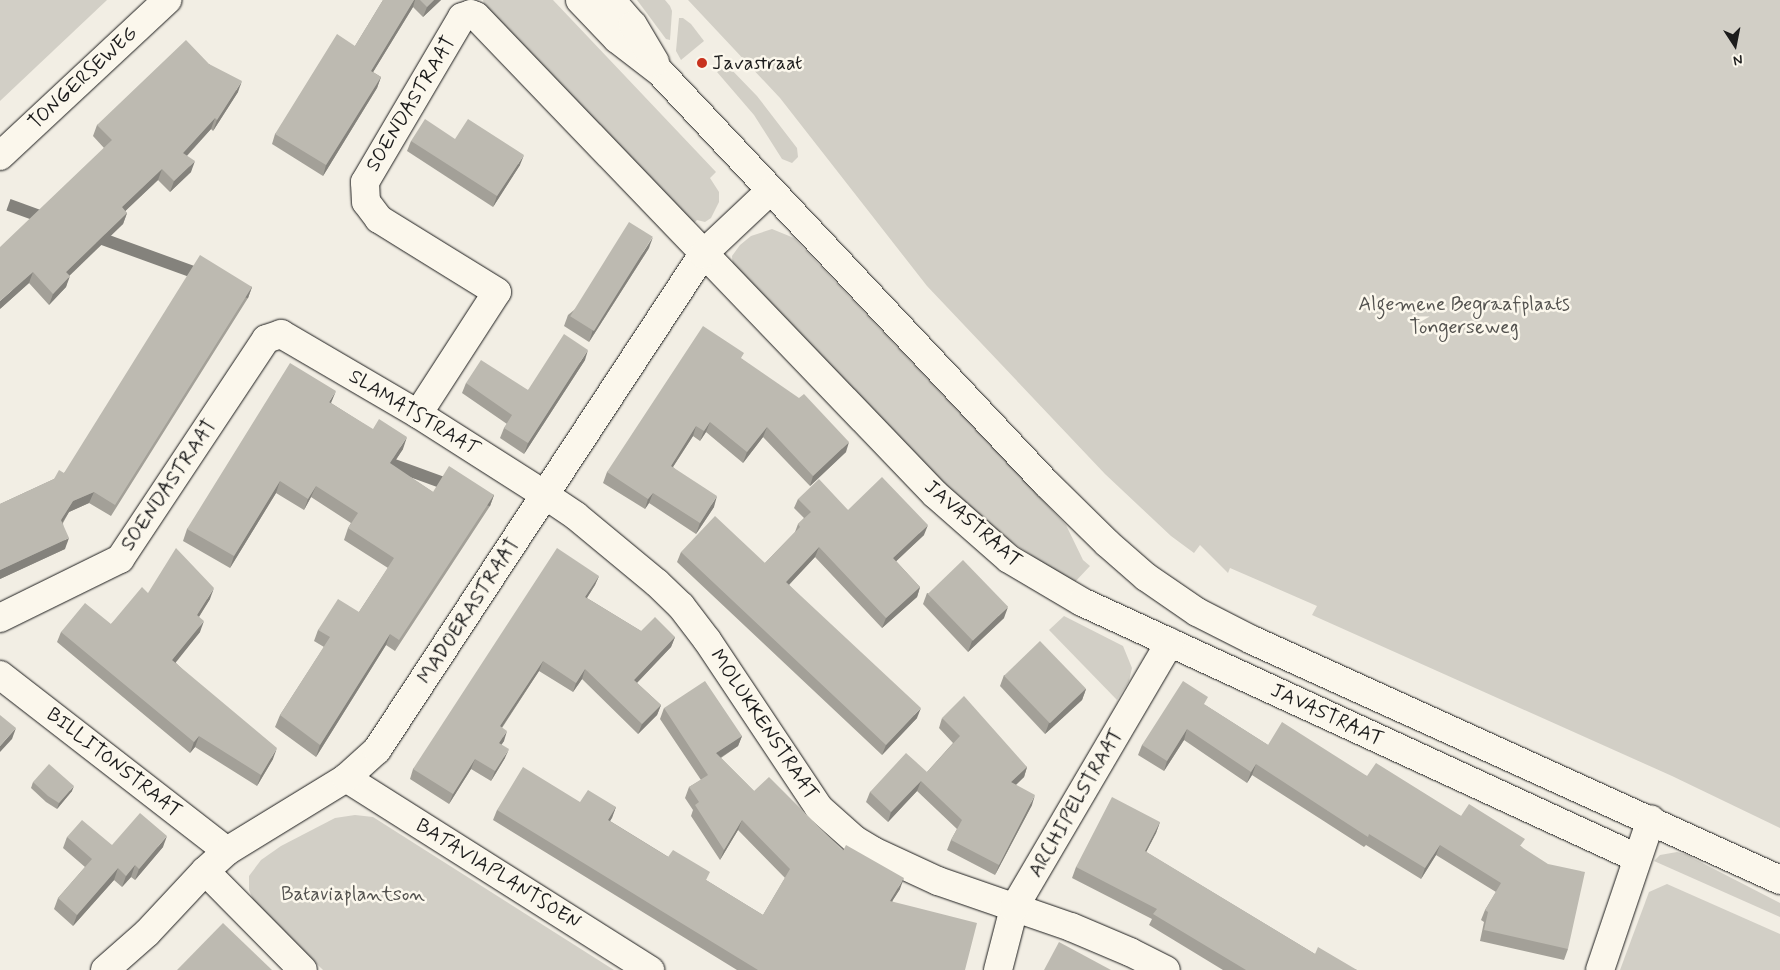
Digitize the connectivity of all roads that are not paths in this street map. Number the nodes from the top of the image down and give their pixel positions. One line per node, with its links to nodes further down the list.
1 (167, 0): 6 (street, TONGERSEWEG)
2 (580, 0): 5 (street, JAVASTRAAT)
3 (612, 0): 5 (street, JAVASTRAAT)
4 (471, 14): 8 (street, JAVASTRAAT); 10 (street, SOENDASTRAAT)
5 (660, 72): 7 (street, JAVASTRAAT)
6 (0, 156)
7 (771, 190): 8 (street, MADOERASTRAAT); 16 (street, JAVASTRAAT)
8 (703, 254): 11 (street, MADOERASTRAAT); 13 (street, JAVASTRAAT)
9 (281, 334): 10 (street, SLAMATSTRAAT); 12 (street, SOENDASTRAAT)
10 (418, 414): 11 (street, SLAMATSTRAAT)
11 (545, 495): 15 (street, MADOERASTRAAT); 21 (street, MOLUKKENSTRAAT)
12 (0, 618)
13 (1170, 642): 18 (street, JAVASTRAAT); 21 (street, ARCHIPELSTRAAT)
14 (0, 675): 17 (street, BILLITONSTRAAT)
15 (346, 778): 17 (street, MADOERASTRAAT); 24 (street, BATAVIAPLANTSOEN)
16 (1650, 819): 18 (street); 20 (street, JAVASTRAAT)
17 (227, 851): 19 (street, MADOERASTRAAT)
18 (1637, 858): 27 (street)
19 (205, 871): 22 (street, MADOERASTRAAT); 23 (street)
20 (1780, 880)
21 (1014, 908): 25 (street, ARCHIPELSTRAAT); 26 (street, MOLUKKENSTRAAT)
22 (105, 970)
23 (303, 970)
24 (650, 970)
25 (998, 970)
26 (1166, 970)
27 (1600, 970)

